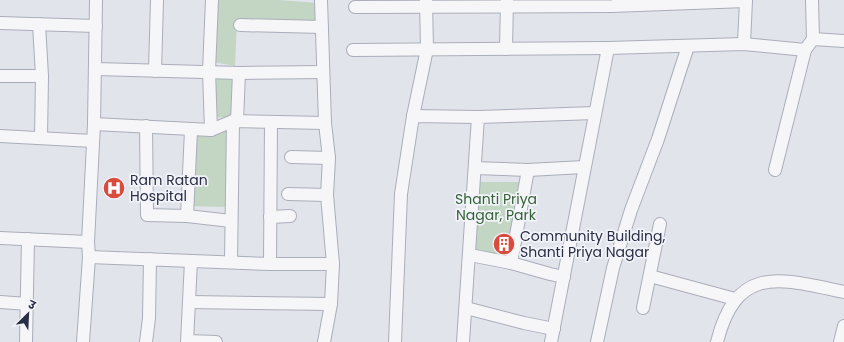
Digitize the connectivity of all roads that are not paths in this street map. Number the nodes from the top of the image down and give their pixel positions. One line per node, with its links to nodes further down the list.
1 (96, 0): 12 (street)
2 (157, 0): 25 (street)
3 (212, 0): 26 (street)
4 (321, 0): 14 (street)
5 (812, 0): 15 (street)
6 (746, 1): 8 (street); 17 (street)
7 (426, 3): 8 (street); 9 (street); 20 (street)
8 (507, 3): 21 (street)
9 (356, 7)
10 (0, 23): 11 (street)
11 (39, 24): 12 (street); 30 (street)
12 (96, 26): 24 (street)
13 (240, 26): 14 (street)
14 (322, 27): 27 (street)
15 (813, 39): 16 (street); 23 (street)
16 (844, 41)
17 (744, 44): 18 (street); 23 (street)
18 (688, 46): 19 (street); 89 (street)
19 (608, 48): 21 (street); 31 (street)
20 (427, 49): 21 (street); 22 (street); 32 (street)
21 (506, 49)
22 (353, 50)
23 (805, 50): 49 (street)
24 (96, 69): 25 (street); 37 (street)
25 (155, 71): 26 (street)
26 (209, 71): 28 (street); 40 (street)
27 (323, 72): 28 (street); 36 (street)
28 (239, 73): 34 (street)
29 (0, 76): 30 (street)
30 (42, 76): 42 (street)
31 (595, 113): 33 (street); 46 (street)
32 (413, 116): 33 (street); 86 (street)
33 (478, 117): 47 (street)
34 (235, 121): 35 (street); 40 (street); 55 (street)
35 (272, 123): 36 (street); 54 (street)
36 (325, 123): 45 (street)
37 (94, 124): 38 (street); 43 (street)
38 (146, 126): 39 (street); 52 (street)
39 (191, 130): 40 (street); 52 (street)
40 (211, 130)
41 (0, 136): 42 (street)
42 (41, 138): 43 (street)
43 (93, 141): 59 (street)
44 (291, 157): 45 (street)
45 (329, 158): 51 (street)
46 (584, 166): 48 (street); 68 (street)
47 (476, 168): 48 (street); 60 (street)
48 (528, 170): 65 (street)
49 (775, 170)
50 (288, 194): 51 (street)
51 (327, 195): 67 (street)
52 (187, 216): 55 (street)
53 (290, 216): 54 (street)
54 (270, 217): 66 (street)
55 (231, 221): 64 (street)
56 (660, 224): 69 (street)
57 (0, 238): 58 (street)
58 (28, 239): 59 (street); 74 (street)
59 (88, 242): 61 (street)
60 (470, 255): 65 (street); 76 (street)
61 (89, 257): 62 (street); 82 (street)
62 (150, 259): 63 (street); 83 (street)
63 (191, 261): 64 (street); 73 (street)
64 (232, 262): 66 (street)
65 (511, 263): 68 (street)
66 (270, 264): 67 (street)
67 (333, 264): 75 (street)
68 (564, 276): 79 (street)
69 (650, 276): 71 (street); 77 (street)
70 (844, 292): 71 (street)
71 (735, 299): 90 (street)
72 (0, 302): 74 (street)
73 (189, 302): 75 (street); 80 (street)
74 (28, 304): 81 (street)
75 (331, 304): 85 (street)
76 (466, 308): 79 (street); 87 (street)
77 (643, 308)
78 (844, 326): 91 (street)
79 (554, 329): 88 (street)
80 (187, 341): 84 (street)
81 (26, 342)
82 (83, 342)
83 (146, 342)
84 (216, 342)
85 (324, 342)
86 (395, 342)
87 (463, 342)
88 (551, 342)
89 (597, 342)
90 (717, 342)
91 (840, 342)

